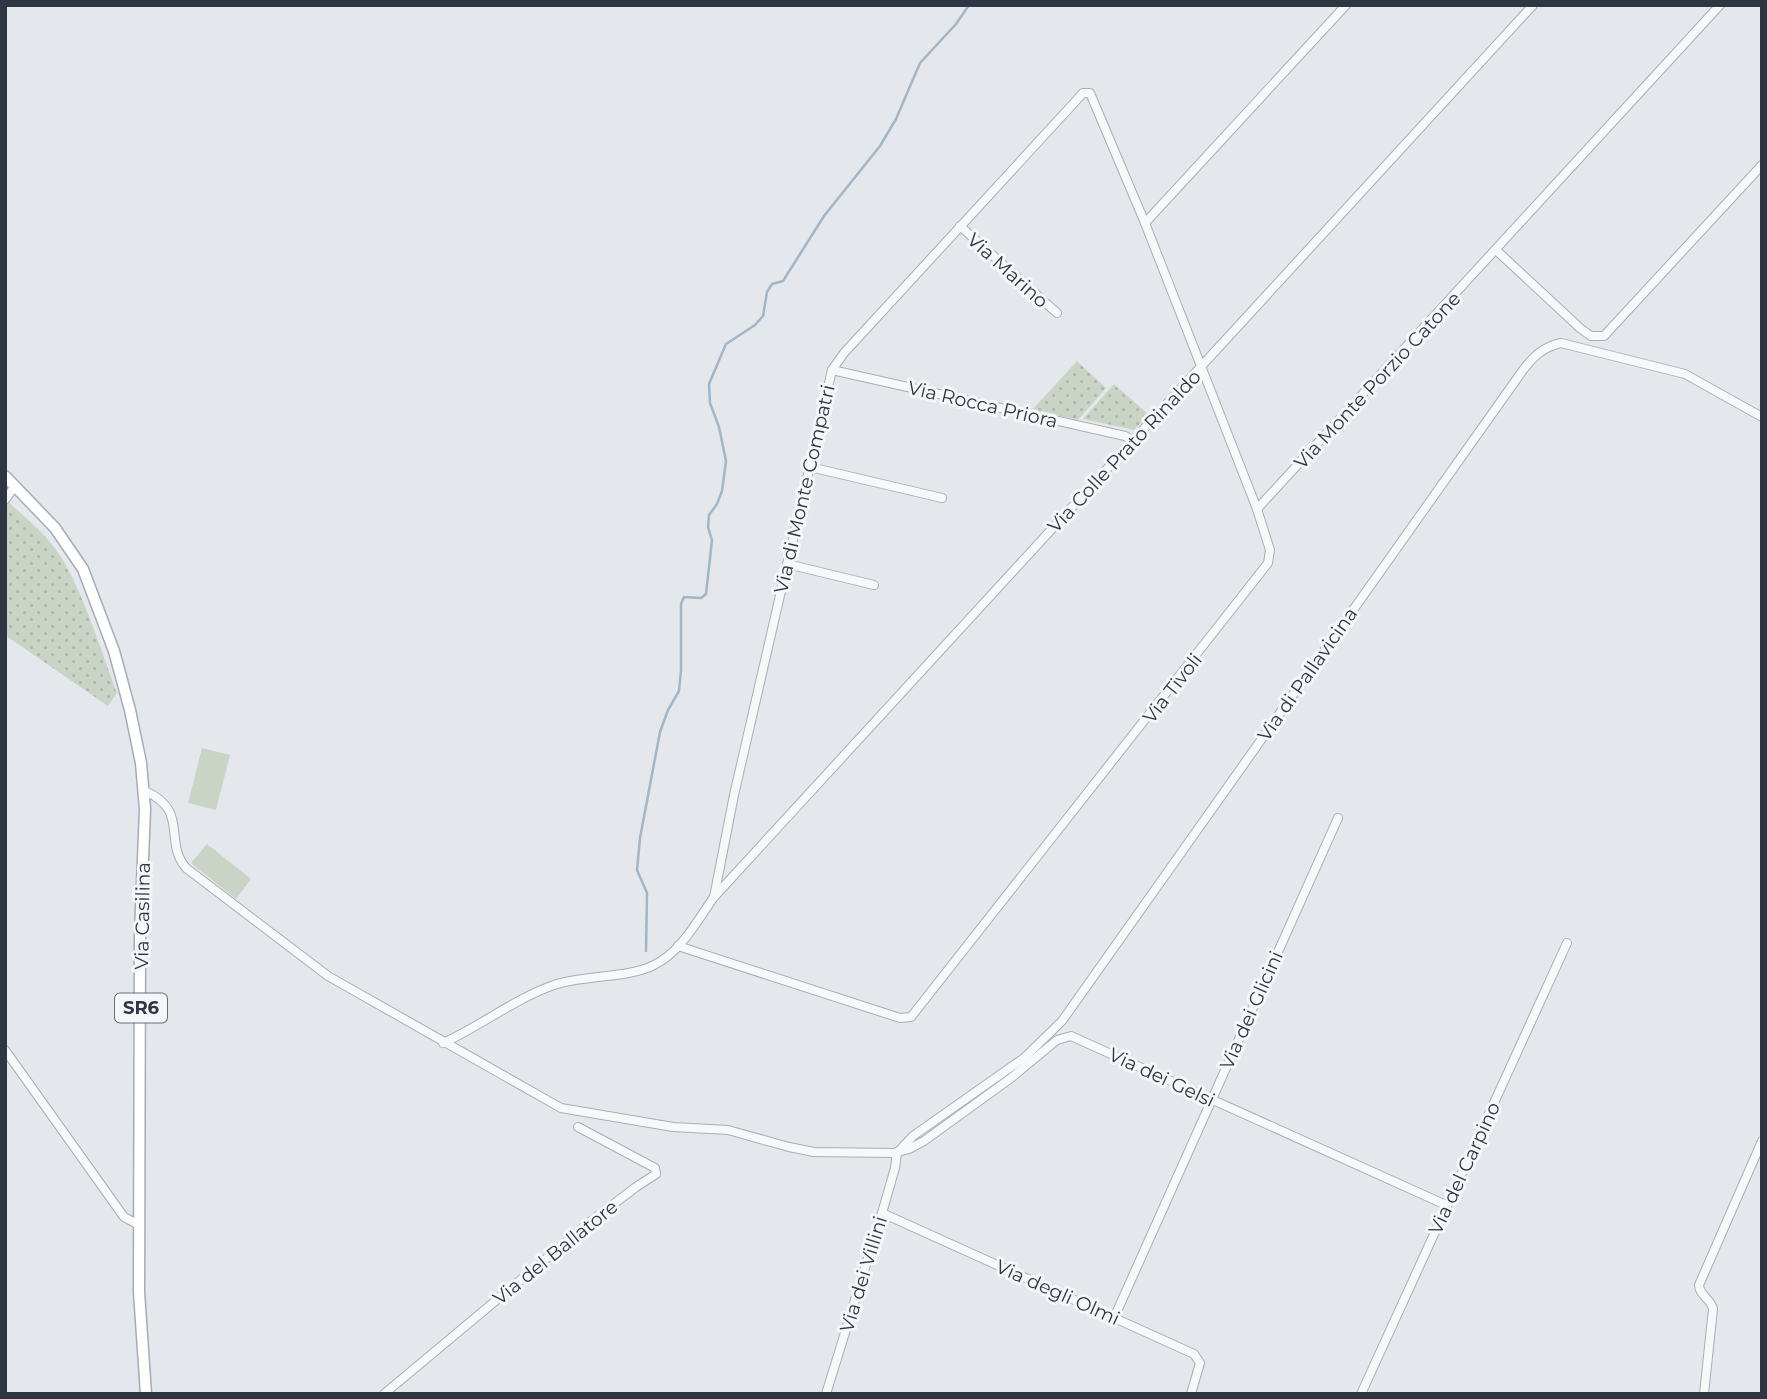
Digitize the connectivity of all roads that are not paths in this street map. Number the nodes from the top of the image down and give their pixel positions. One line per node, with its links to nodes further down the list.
1 (1346, 5): 6 (street)
2 (1533, 5): 10 (street, Via Colle Prato Rinaldo)
3 (1720, 5): 8 (street, Via Monte Porzio Catone)
4 (1088, 92): 6 (street, Via Tivoli); 7 (street, Via di Monte Compatri)
5 (1762, 165): 8 (street)
6 (1145, 223): 10 (street, Via Tivoli)
7 (960, 226): 9 (street, Via Marino); 11 (street, Via di Monte Compatri)
8 (1496, 250): 19 (street, Via Monte Porzio Catone)
9 (1057, 313)
10 (1202, 366): 13 (street, Via Colle Prato Rinaldo); 19 (street, Via Tivoli)
11 (832, 370): 13 (street, Via Rocca Priora); 14 (street, Via di Monte Compatri)
12 (1762, 417): 32 (street, Via di Pallavicina)
13 (1133, 441): 24 (street, Via Colle Prato Rinaldo)
14 (810, 467): 17 (street); 20 (street, Via di Monte Compatri)
15 (5, 476): 16 (main road, Via Casilina / SR6)
16 (15, 486): 18 (street); 22 (main road, Via Casilina / SR6)
17 (942, 498)
18 (5, 500)
19 (1257, 509): 26 (street, Via Tivoli)
20 (787, 564): 21 (street); 24 (street, Via di Monte Compatri)
21 (874, 585)
22 (145, 791): 27 (street); 35 (main road, Via Casilina / SR6)
23 (1338, 818): 29 (street, Via dei Glicini)
24 (714, 897): 26 (street, Via Colle Prato Rinaldo)
25 (1567, 943): 33 (street, Via del Carpino)
26 (678, 946): 27 (street, Via Colle Prato Rinaldo)
27 (443, 1043): 32 (street)
28 (5, 1050): 35 (street)
29 (1210, 1100): 32 (street, Via dei Gelsi); 33 (street, Via dei Gelsi); 36 (street, Via dei Glicini)
30 (578, 1127): 38 (street, Via del Ballatore)
31 (1762, 1141): 42 (street)
32 (897, 1153): 34 (street, Via dei Villini)
33 (1446, 1205): 41 (street, Via del Carpino)
34 (882, 1213): 36 (street, Via degli Olmi); 39 (street, Via dei Villini)
35 (139, 1225): 37 (main road, Via Casilina / SR6)
36 (1114, 1318): 40 (street, Via degli Olmi)
37 (146, 1394)
38 (384, 1394)
39 (826, 1394)
40 (1191, 1394)
41 (1361, 1394)
42 (1704, 1394)

